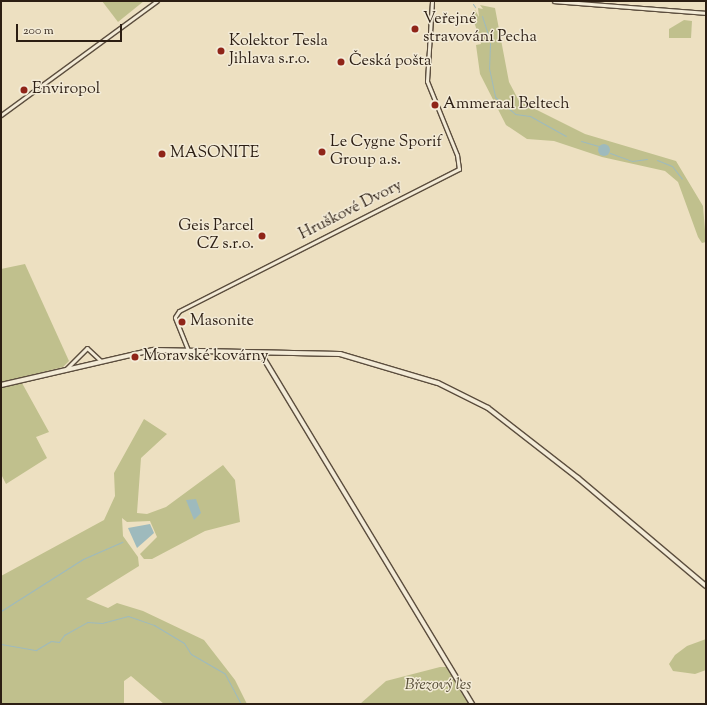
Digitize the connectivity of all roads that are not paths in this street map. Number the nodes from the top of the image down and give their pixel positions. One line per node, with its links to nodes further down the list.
1 (157, 1): 5 (street)
2 (432, 1): 6 (street, Hruškové Dvory)
3 (554, 1): 4 (street)
4 (706, 13)
5 (1, 115)
6 (188, 350): 7 (street); 8 (street)
7 (261, 354): 11 (street); 12 (street)
8 (100, 360): 9 (street); 9 (street)
9 (65, 370): 10 (street)
10 (1, 385)
11 (706, 586)
12 (472, 704)

